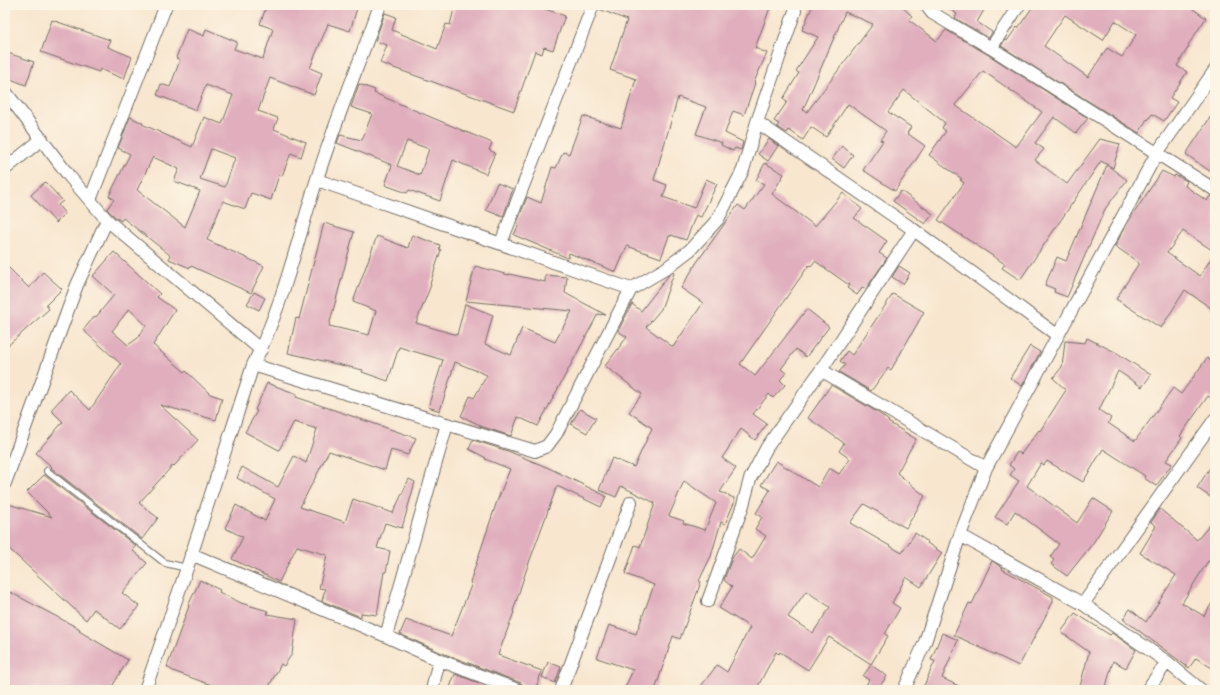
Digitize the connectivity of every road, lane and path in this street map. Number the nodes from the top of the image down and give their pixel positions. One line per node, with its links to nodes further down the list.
1 (166, 5): 16 (street)
2 (380, 5): 14 (street)
3 (593, 5): 19 (street)
4 (926, 5): 7 (street)
5 (1019, 5): 7 (street)
6 (795, 11): 10 (street)
7 (991, 48): 12 (street)
8 (1215, 70): 12 (street)
9 (5, 90): 11 (street)
10 (757, 122): 18 (street); 20 (street)
11 (42, 139): 13 (street); 16 (street)
12 (1157, 153): 15 (street); 21 (street)
13 (5, 169)
14 (317, 180): 19 (street); 22 (street)
15 (1215, 190)
16 (90, 200): 17 (street)
17 (107, 220): 22 (street); 29 (street)
18 (914, 230): 21 (street); 24 (street)
19 (501, 243): 20 (street)
20 (631, 288): 26 (street)
21 (1057, 335): 27 (street)
22 (261, 350): 23 (street)
23 (253, 365): 26 (street); 32 (street)
24 (822, 370): 27 (street); 34 (street)
25 (1215, 419): 35 (street)
26 (447, 424): 36 (street)
27 (986, 468): 31 (street)
28 (48, 471): 33 (lane)
29 (5, 483)
30 (631, 502): 42 (street)
31 (960, 535): 35 (street); 43 (street)
32 (191, 554): 33 (street); 36 (street)
33 (186, 568): 39 (street)
34 (708, 601)
35 (1083, 604): 38 (street)
36 (386, 636): 37 (street)
37 (439, 660): 40 (street); 41 (street)
38 (1167, 662): 44 (street); 45 (street)
39 (145, 690)
40 (432, 690)
41 (518, 690)
42 (561, 690)
43 (904, 690)
44 (1147, 690)
45 (1201, 690)

